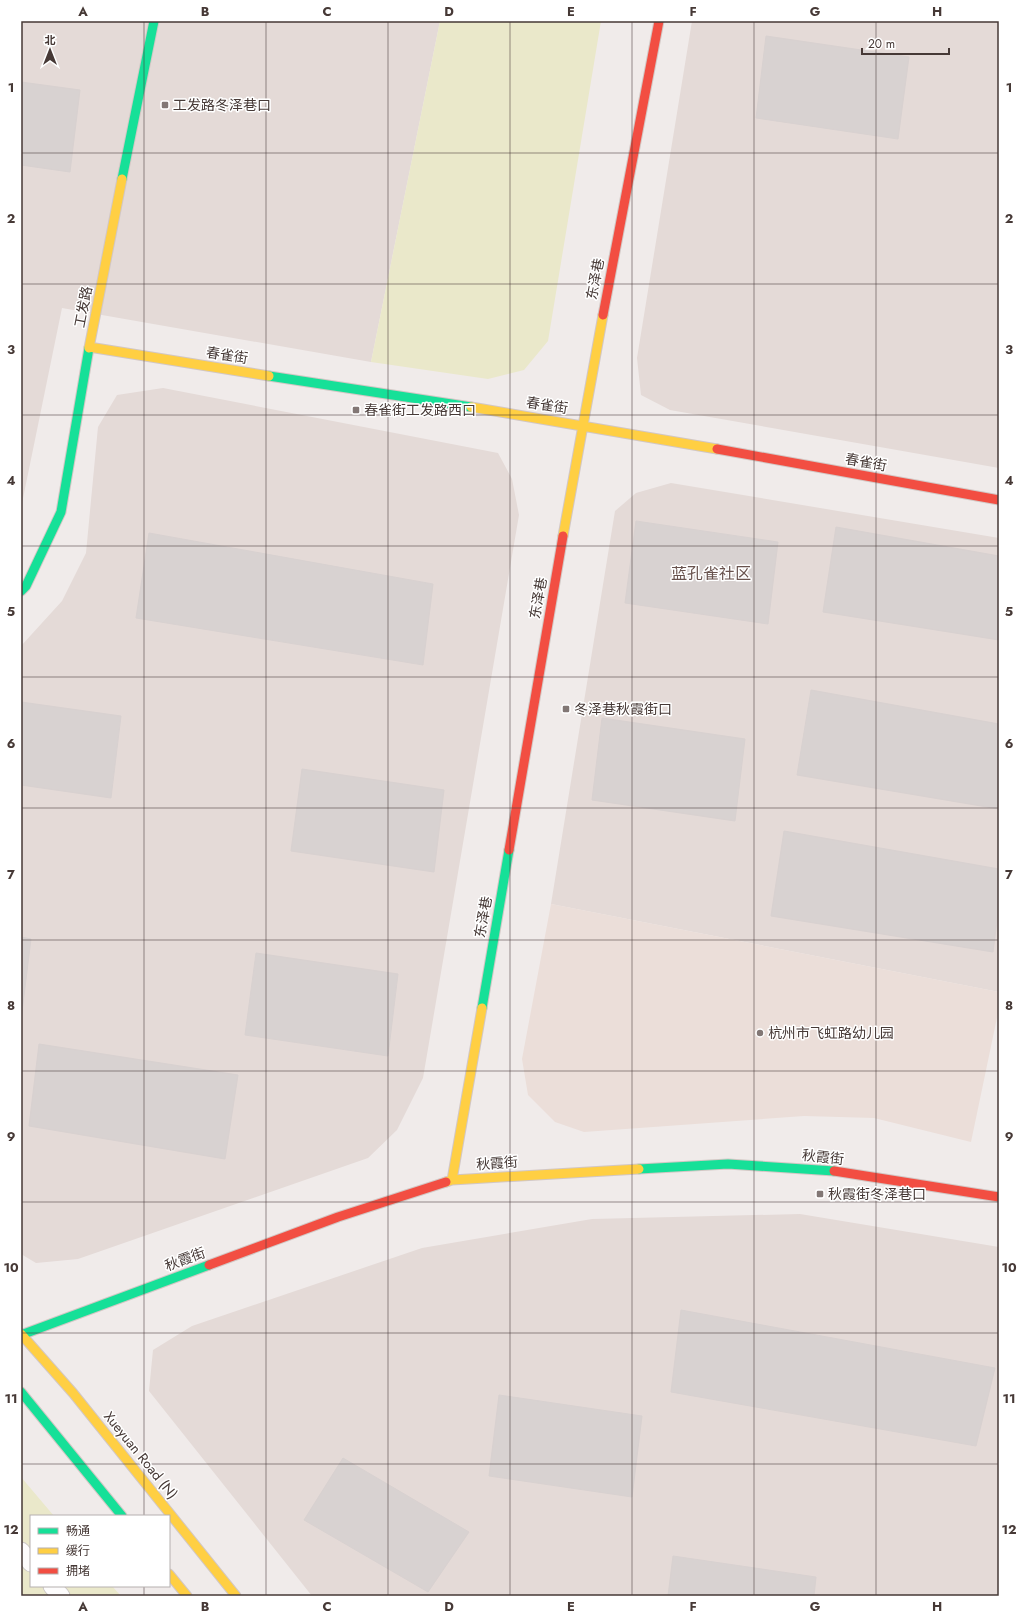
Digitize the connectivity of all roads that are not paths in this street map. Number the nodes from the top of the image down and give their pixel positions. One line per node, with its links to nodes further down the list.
1 (154, 21): 3 (street, 工发路)
2 (659, 21): 4 (street, 东泽巷)
3 (89, 347): 4 (street, 春雀街); 6 (street, 工发路)
4 (582, 425): 5 (street, 春雀街); 7 (street, 东泽巷)
5 (999, 500)
6 (21, 591)
7 (452, 1180): 8 (street, 秋霞街); 9 (street, 秋霞街)
8 (999, 1197)
9 (21, 1335): 18 (street, Xueyuan Road (N))
10 (21, 1392): 11 (street)
11 (121, 1515)
12 (21, 1551): 13 (lane)
13 (30, 1561)
14 (170, 1575): 17 (street)
15 (53, 1587): 16 (lane)
16 (61, 1596)
17 (187, 1596)
18 (236, 1596)

